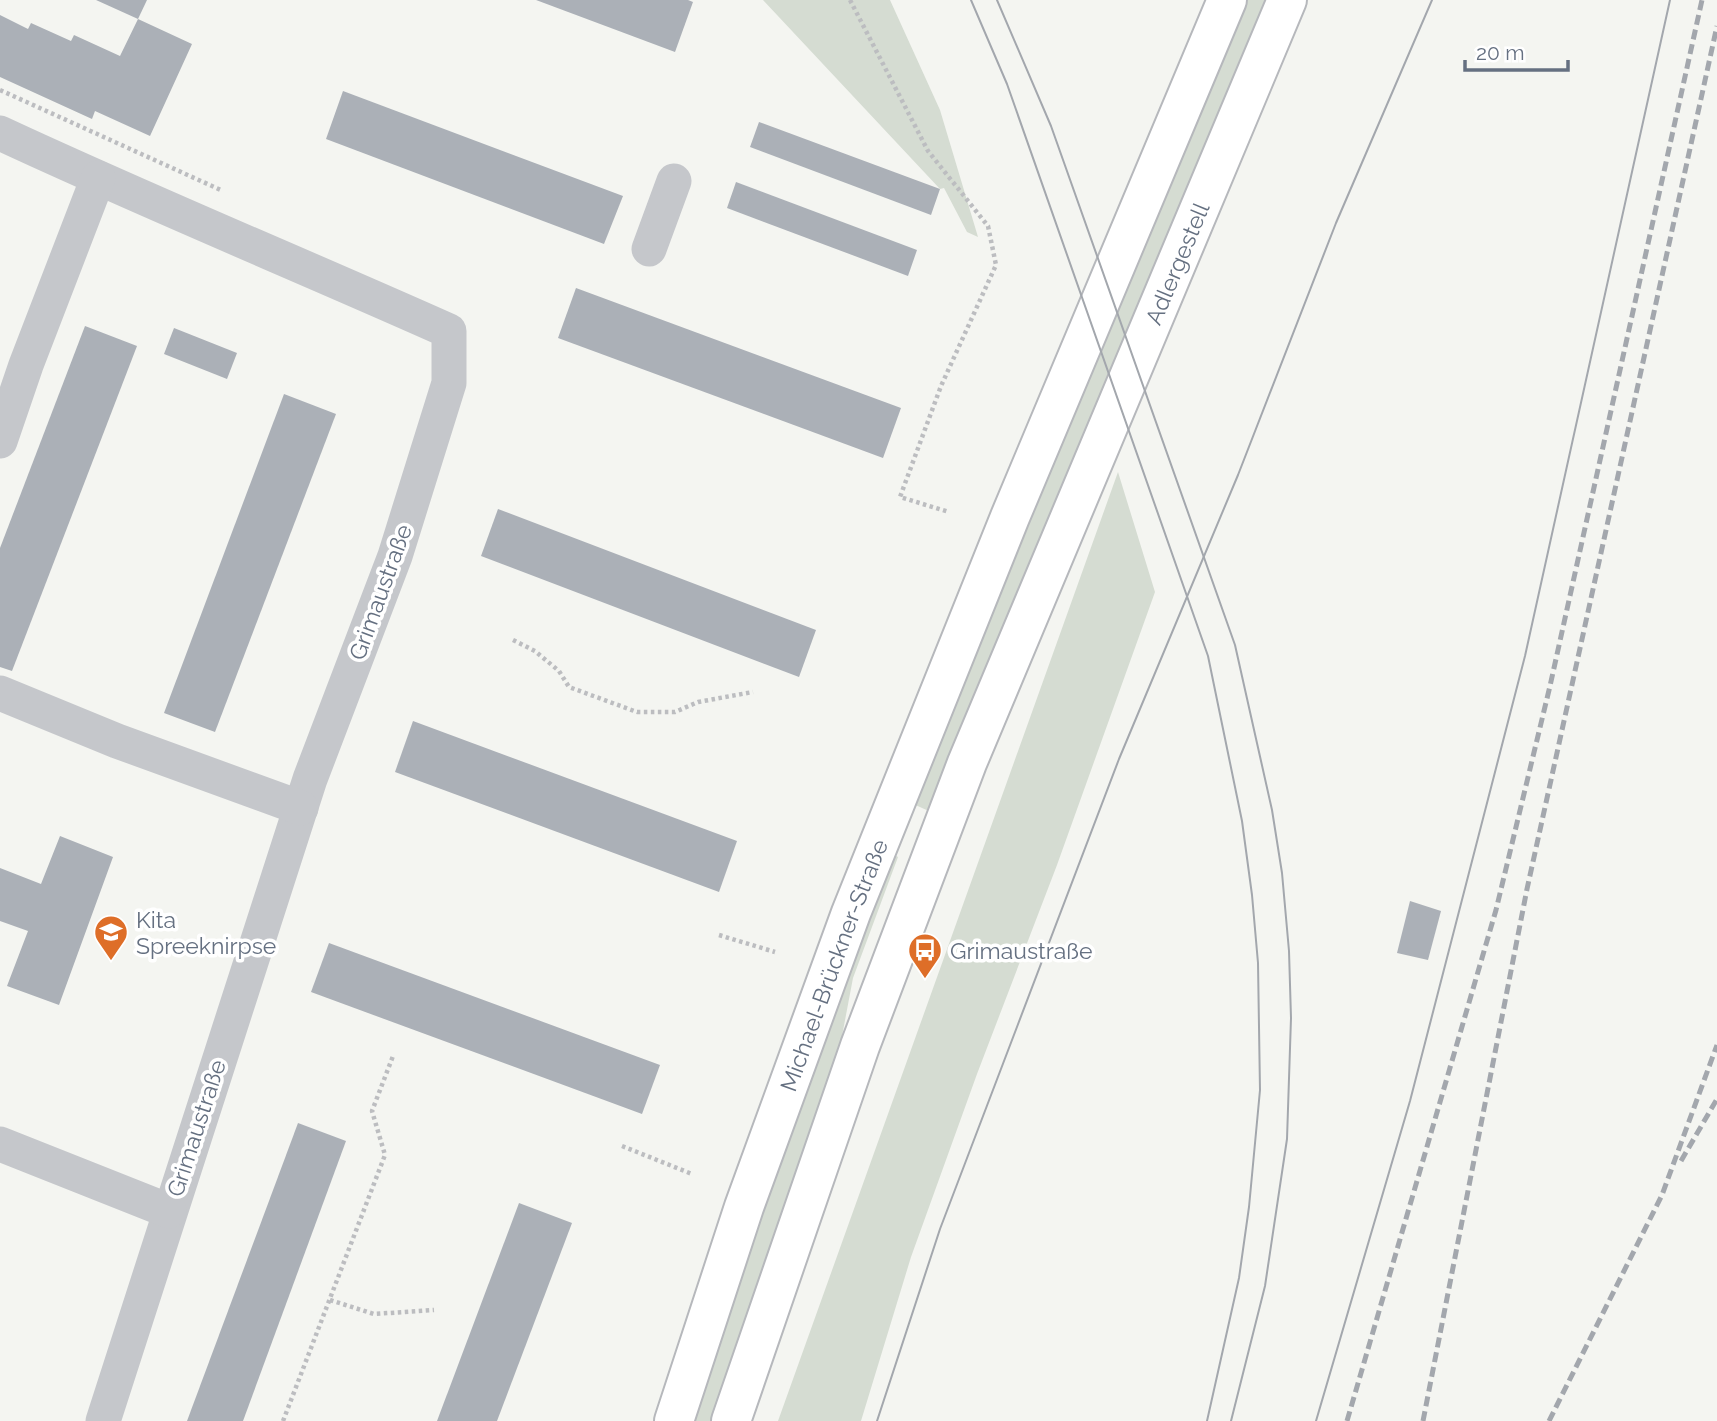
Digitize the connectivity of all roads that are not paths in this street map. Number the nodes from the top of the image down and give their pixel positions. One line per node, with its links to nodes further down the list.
1 (1227, 0): 10 (main road, Michael-Brückner-Straße)
2 (1287, 0): 11 (main road, Adlergestell)
3 (0, 132): 4 (street, Grimaustraße)
4 (98, 178): 7 (street); 9 (street, Grimaustraße)
5 (674, 181): 6 (street)
6 (649, 249)
7 (0, 441)
8 (0, 693): 9 (street)
9 (301, 808): 13 (street, Grimaustraße)
10 (886, 822): 11 (main road); 15 (main road, Michael-Brückner-Straße)
11 (860, 1046): 16 (main road)
12 (0, 1144): 13 (street, Grimaustraße)
13 (169, 1211): 14 (street, Grimaustraße)
14 (103, 1421)
15 (674, 1421)
16 (731, 1421)

